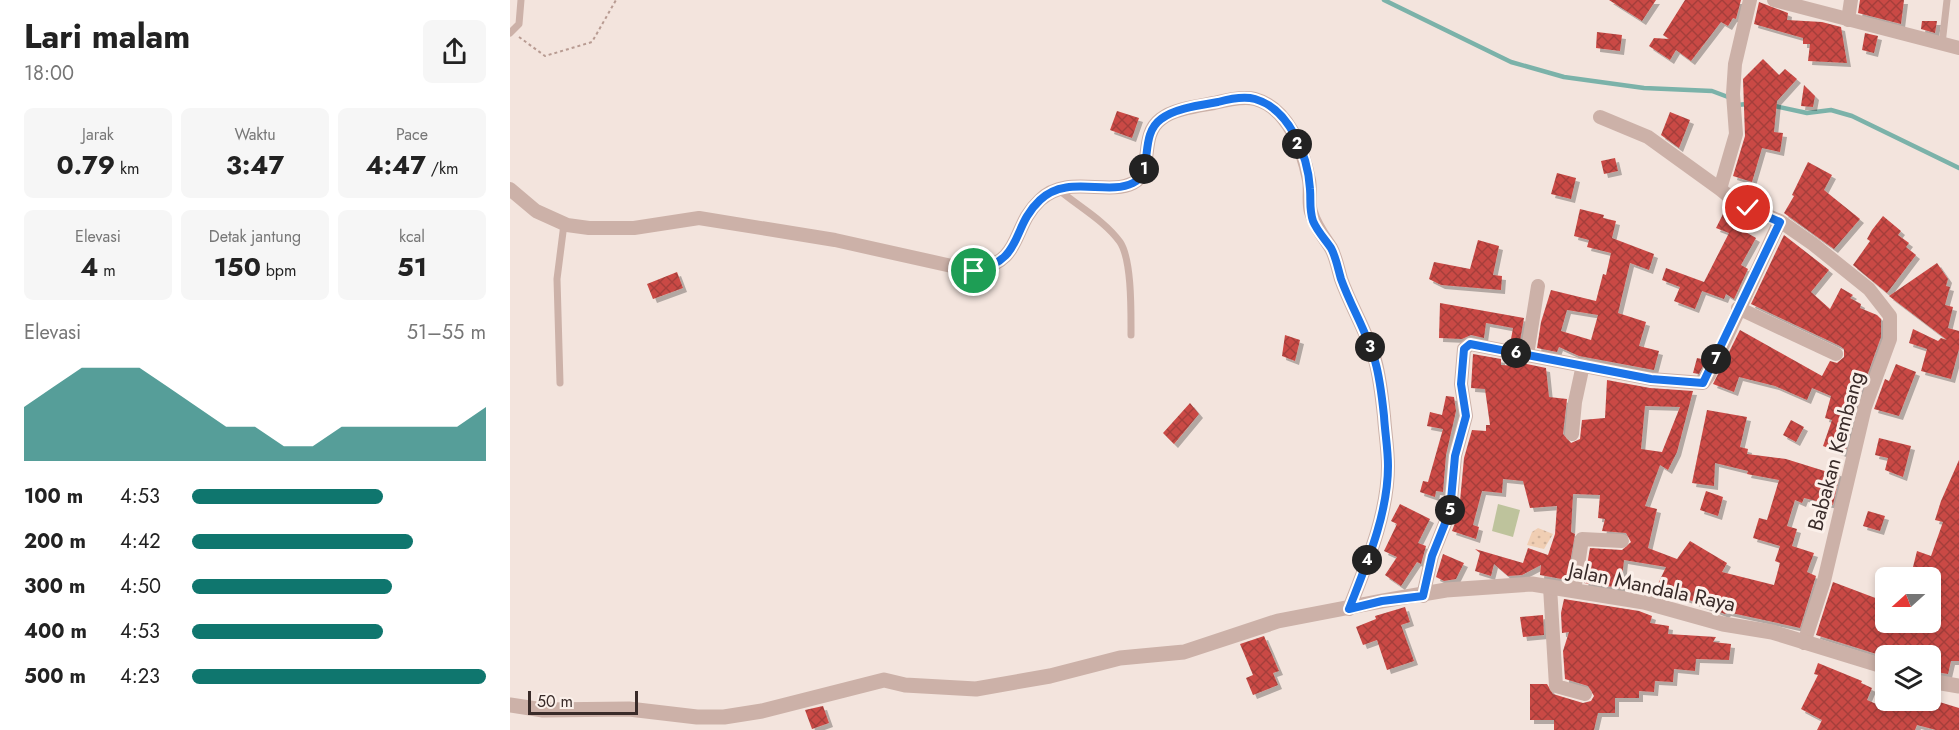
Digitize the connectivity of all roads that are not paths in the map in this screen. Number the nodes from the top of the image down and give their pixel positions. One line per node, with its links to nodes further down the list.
1 (521, 0): 8 (lane)
2 (1750, 0): 14 (street)
3 (1774, 0): 6 (street)
4 (1851, 0): 7 (street)
5 (1947, 0): 9 (lane)
6 (1811, 5): 7 (street)
7 (1848, 20): 9 (street)
8 (511, 32)
9 (1942, 44): 10 (street)
10 (1959, 48)
11 (1600, 117): 14 (street, Babakan Kembang)
12 (1074, 187): 15 (street); 16 (lane); 31 (street)
13 (510, 189): 18 (street)
14 (1720, 189): 17 (street, Babakan Kembang)
15 (1059, 190): 16 (lane); 18 (street)
16 (1081, 209): 21 (lane)
17 (1780, 222): 20 (street); 32 (street, Babakan Kembang)
18 (564, 224): 25 (lane)
19 (1538, 286): 23 (street)
20 (1738, 308): 22 (street); 24 (street)
21 (1131, 335)
22 (1836, 354)
23 (1527, 355): 24 (street); 30 (street)
24 (1583, 365): 26 (street)
25 (560, 383)
26 (1572, 435)
27 (1622, 541): 29 (street)
28 (1550, 587): 29 (street, Jalan Mandala Raya); 30 (street, Jalan Mandala Raya); 36 (street)
29 (1574, 591): 32 (street, Jalan Mandala Raya)
30 (1423, 596): 31 (street, Jalan Mandala Raya)
31 (1349, 609): 37 (street, Jalan Mandala Raya)
32 (1804, 643): 33 (street, Jalan Mandala Raya)
33 (1875, 664)
34 (1941, 683): 35 (street)
35 (1959, 686)
36 (1585, 694)
37 (510, 705)

